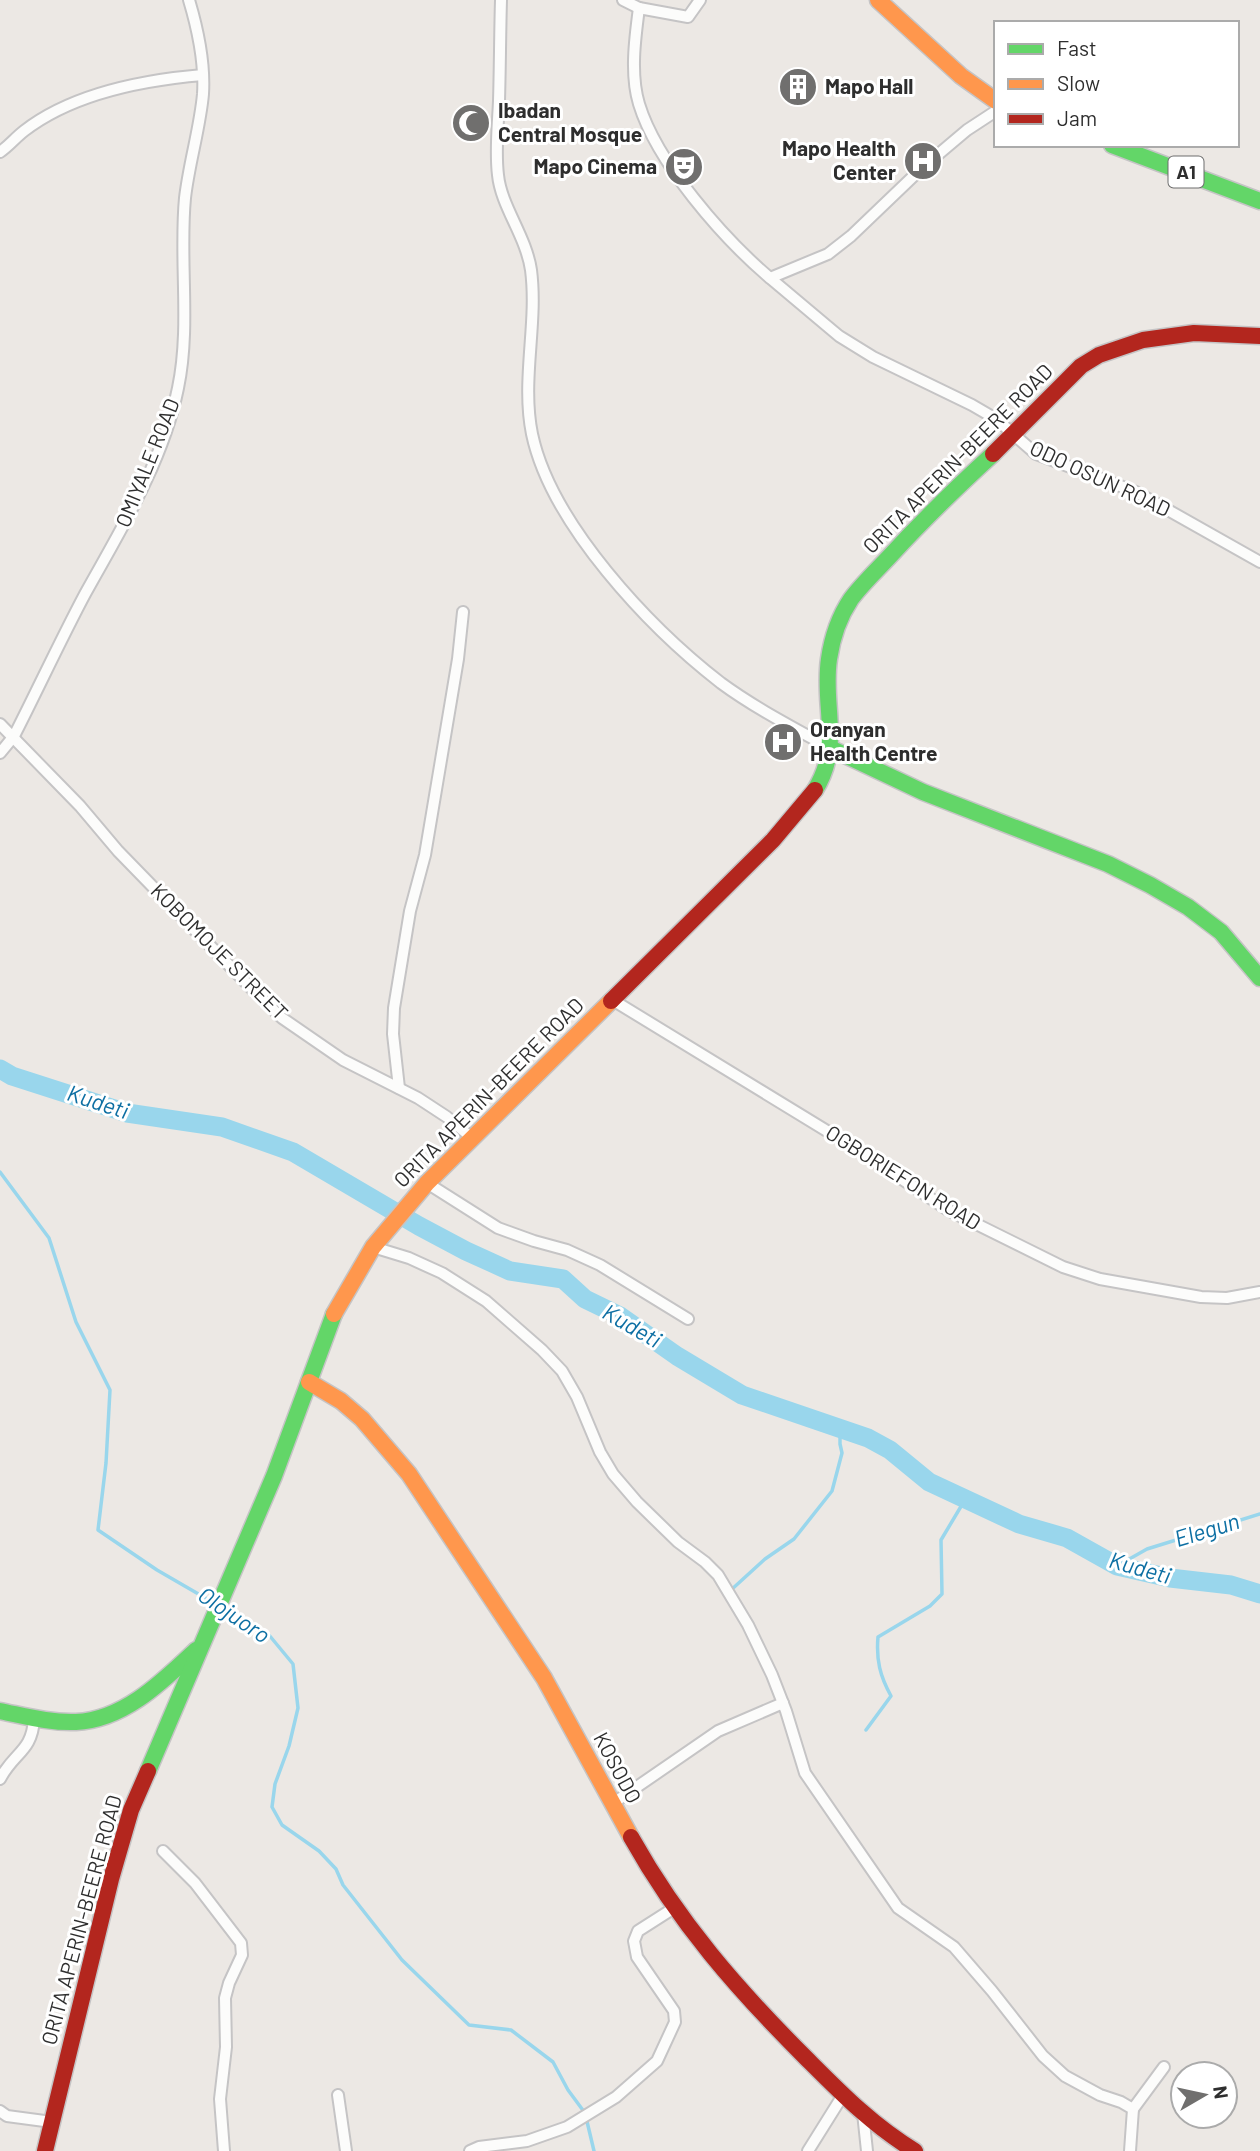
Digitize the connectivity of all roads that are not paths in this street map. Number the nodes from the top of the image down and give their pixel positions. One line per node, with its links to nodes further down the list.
1 (189, 0): 8 (street, OMIYALE ROAD)
2 (501, 0): 25 (street)
3 (623, 0): 7 (street)
4 (699, 0): 7 (street)
5 (878, 0): 10 (main road)
6 (896, 0): 9 (main road)
7 (639, 8): 18 (street, ODO OSUN ROAD)
8 (203, 75): 14 (street); 24 (street, OMIYALE ROAD)
9 (994, 84)
10 (994, 100)
11 (994, 112): 18 (street)
12 (1118, 147): 15 (main road, A1)
13 (1147, 147): 15 (main road, A1)
14 (0, 152)
15 (1240, 188): 16 (main road, A1); 17 (main road, A1)
16 (1260, 191)
17 (1260, 201)
18 (770, 278): 20 (street, ODO OSUN ROAD)
19 (1260, 336): 20 (main road, ORITA APERIN-BEERE ROAD)
20 (1014, 436): 21 (street, ODO OSUN ROAD); 25 (main road, ORITA APERIN-BEERE ROAD)
21 (1260, 562)
22 (463, 612): 29 (street)
23 (0, 724): 24 (street, KOBOMOJE STREET)
24 (14, 736): 26 (street, OMIYALE ROAD); 29 (street, KOBOMOJE STREET)
25 (830, 748): 27 (main road); 28 (main road, ORITA APERIN-BEERE ROAD)
26 (0, 753)
27 (1260, 978)
28 (611, 999): 30 (main road, ORITA APERIN-BEERE ROAD); 33 (street, OGBORIEFON ROAD)
29 (399, 1088): 30 (street, KOBOMOJE STREET)
30 (471, 1138): 31 (main road, ORITA APERIN-BEERE ROAD)
31 (427, 1183): 32 (main road, ORITA APERIN-BEERE ROAD); 34 (street)
32 (373, 1247): 35 (main road, ORITA APERIN-BEERE ROAD); 37 (street)
33 (1260, 1292)
34 (688, 1320)
35 (309, 1382): 36 (main road, ORITA APERIN-BEERE ROAD); 41 (main road, KOSODO)
36 (201, 1646): 39 (main road); 50 (main road, ORITA APERIN-BEERE ROAD)
37 (783, 1703): 41 (street); 47 (street)
38 (0, 1712): 39 (main road)
39 (34, 1719): 40 (street)
40 (0, 1779)
41 (612, 1804): 43 (main road, KOSODO)
42 (163, 1851): 52 (street)
43 (674, 1908): 46 (main road, KOSODO); 54 (street)
44 (1164, 2067): 47 (street)
45 (338, 2095): 53 (street)
46 (843, 2095): 49 (main road, KOSODO); 55 (street)
47 (1133, 2109): 58 (street)
48 (0, 2112): 50 (street)
49 (863, 2113): 56 (street); 57 (main road, KOSODO)
50 (52, 2122): 51 (main road, ORITA APERIN-BEERE ROAD)
51 (45, 2151)
52 (224, 2151)
53 (346, 2151)
54 (470, 2151)
55 (808, 2151)
56 (867, 2151)
57 (915, 2151)
58 (1130, 2151)

